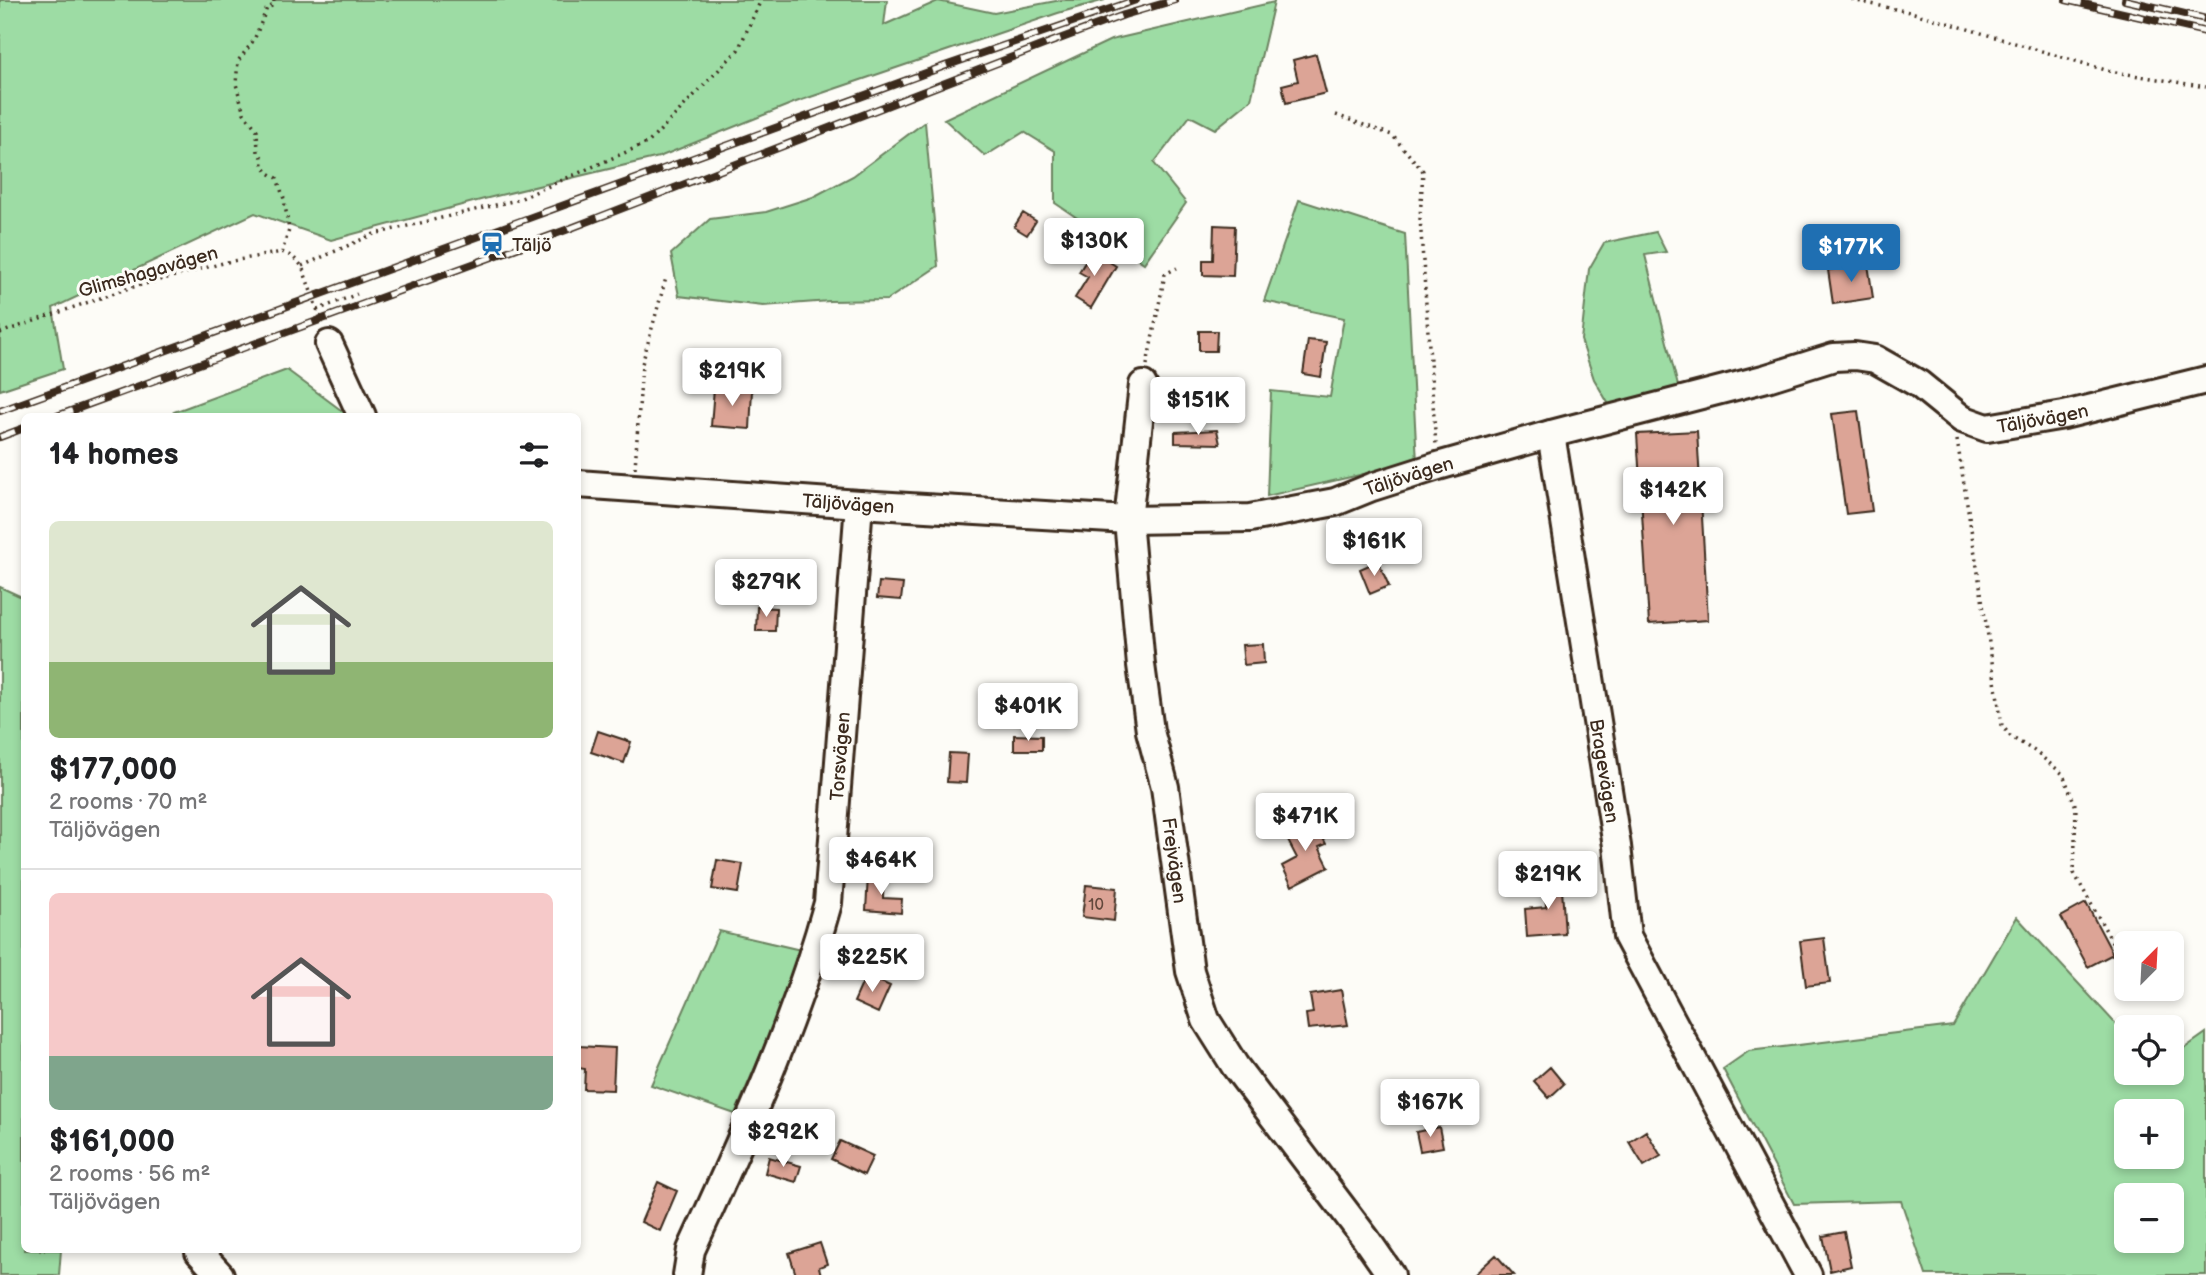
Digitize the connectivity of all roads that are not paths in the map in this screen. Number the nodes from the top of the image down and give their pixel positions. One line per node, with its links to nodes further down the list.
1 (329, 344): 4 (street)
2 (2206, 380): 5 (street, Täljövägen)
3 (1143, 385): 8 (street, Frejvägen)
4 (361, 413)
5 (1551, 434): 8 (street, Täljövägen); 13 (street, Bragevägen)
6 (581, 484): 7 (street, Täljövägen)
7 (859, 504): 8 (street, Täljövägen); 11 (street, Torsvägen)
8 (1128, 520): 12 (street, Frejvägen)
9 (196, 1259): 10 (street)
10 (220, 1275)
11 (687, 1275)
12 (1391, 1275)
13 (1808, 1275)

